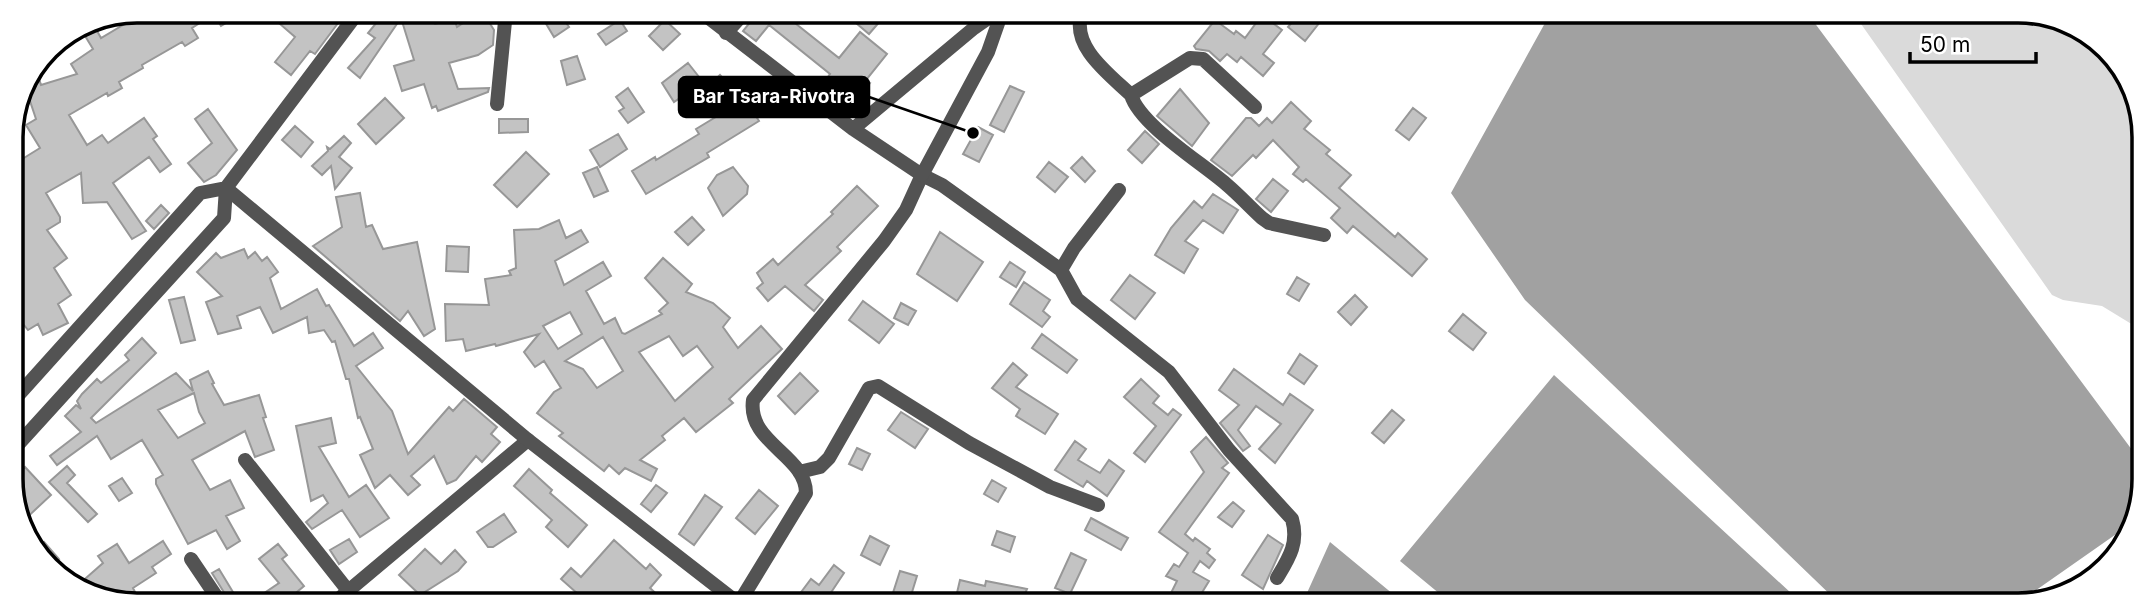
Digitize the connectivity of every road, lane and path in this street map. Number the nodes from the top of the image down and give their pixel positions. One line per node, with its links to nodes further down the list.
1 (350, 23): 14 (street)
2 (505, 23): 10 (street)
3 (714, 23): 8 (street)
4 (735, 23): 8 (street)
5 (982, 23): 12 (street)
6 (997, 23): 13 (street)
7 (1078, 23): 9 (street)
8 (726, 33): 12 (street)
9 (1131, 95): 11 (street); 16 (street)
10 (497, 104)
11 (1255, 107)
12 (853, 130): 13 (street)
13 (922, 175): 17 (street); 22 (street)
14 (226, 188): 18 (street); 19 (street); 20 (street)
15 (1119, 190): 17 (street)
16 (1324, 235)
17 (1061, 270): 25 (street)
18 (23, 390)
19 (23, 439)
20 (528, 440): 28 (street); 29 (street)
21 (245, 460): 27 (street)
22 (799, 472): 23 (street); 30 (street)
23 (1098, 505)
24 (191, 559): 26 (street)
25 (1277, 578)
26 (214, 593)
27 (352, 593)
28 (357, 593)
29 (726, 593)
30 (745, 593)

